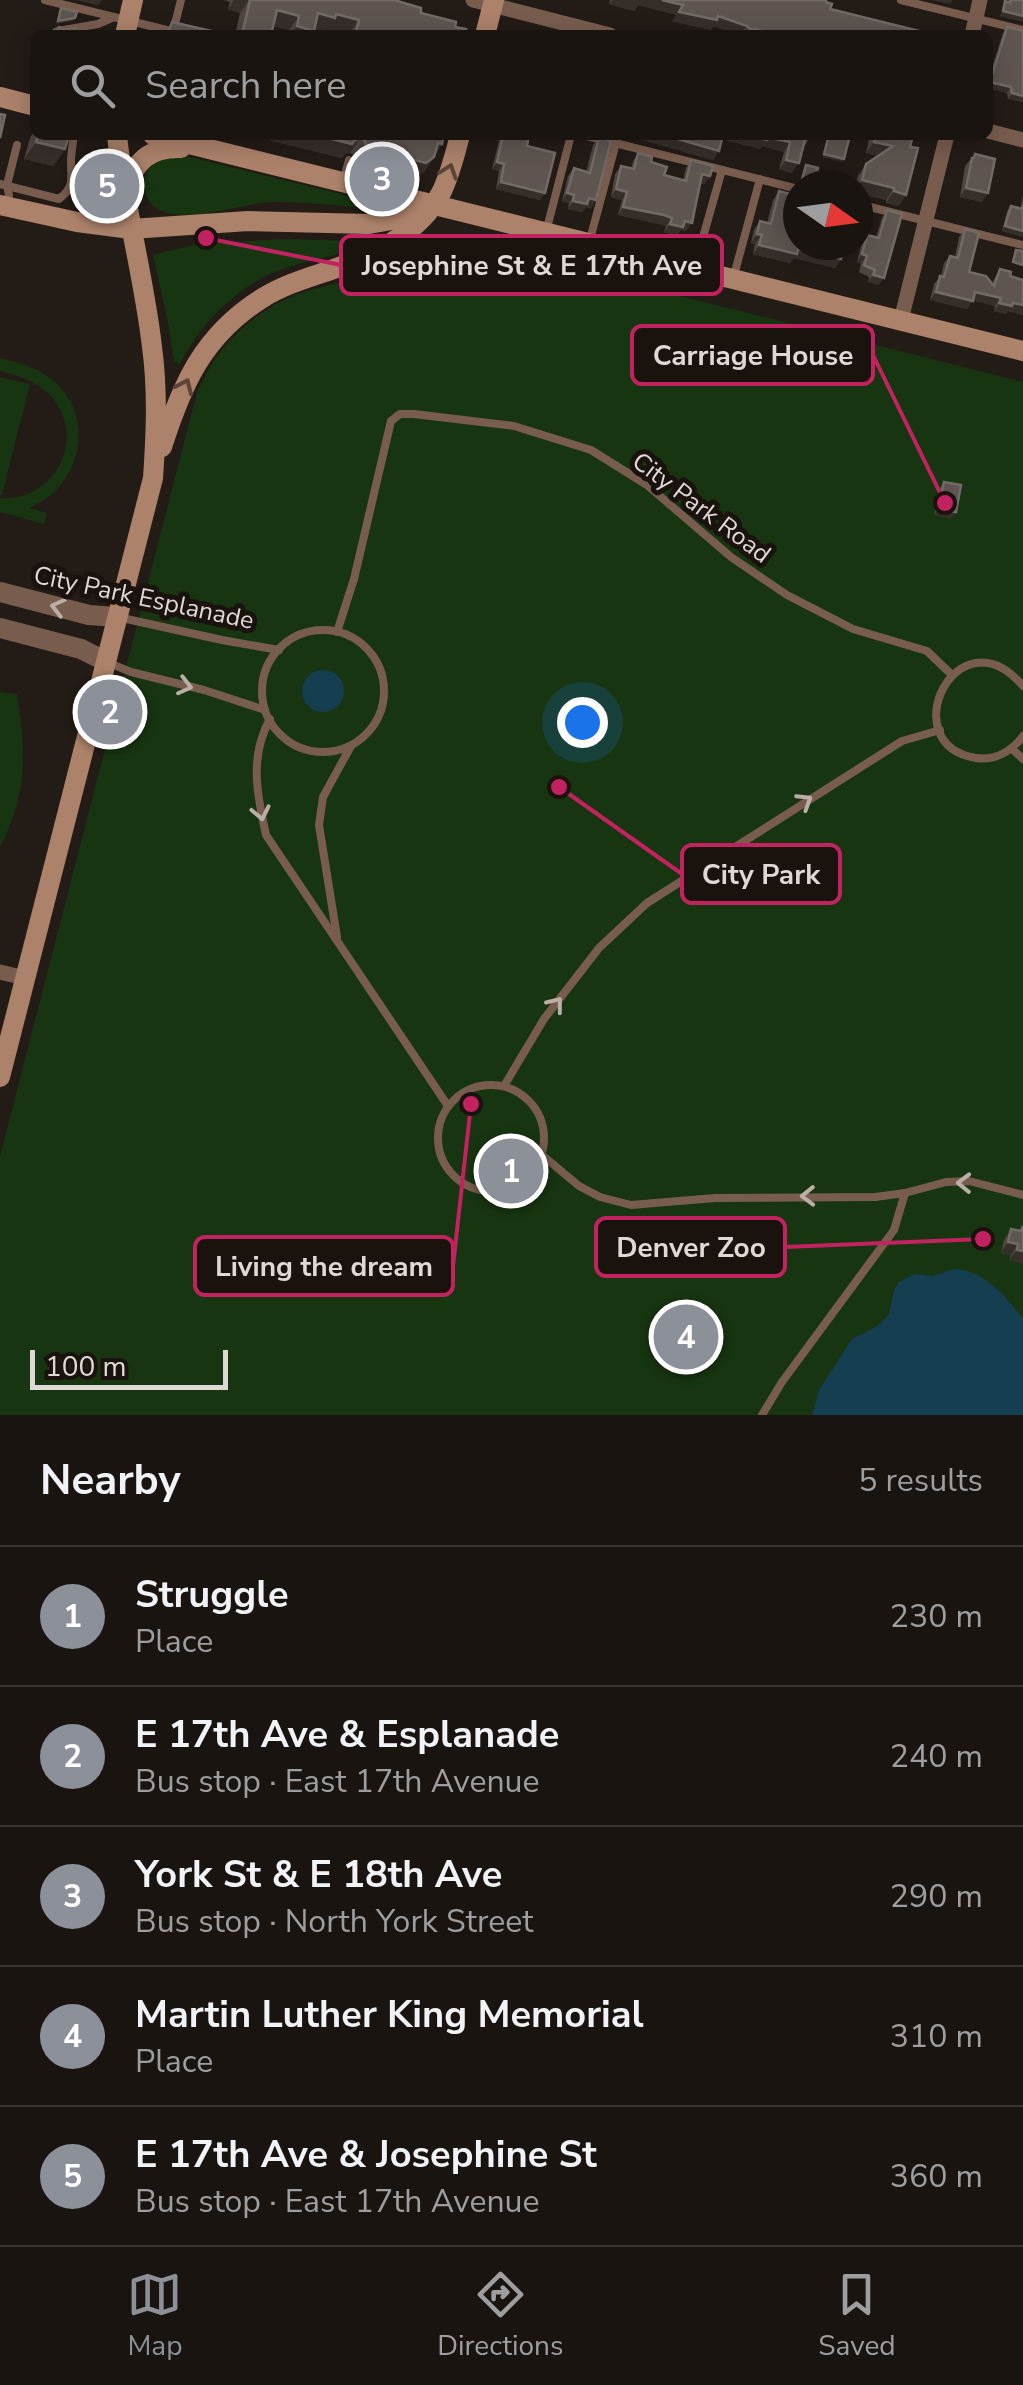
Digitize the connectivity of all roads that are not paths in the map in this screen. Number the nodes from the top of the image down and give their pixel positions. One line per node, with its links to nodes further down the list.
1 (45, 0): 6 (lane)
2 (182, 0): 10 (lane)
3 (901, 0): 7 (lane)
4 (980, 0): 7 (street)
5 (486, 2): 11 (main road); 12 (street)
6 (125, 18): 8 (lane); 9 (lane)
7 (974, 27): 13 (lane)
8 (59, 30)
9 (166, 30)
10 (174, 30)
11 (485, 30)
12 (591, 30)
13 (1023, 30)
14 (0, 97): 15 (main road)
15 (30, 105)
16 (993, 133): 24 (street)
17 (73, 140): 34 (lane)
18 (117, 140): 33 (main road)
19 (173, 140): 27 (main road)
20 (458, 140): 35 (main road, one-way to 20)
21 (570, 140): 39 (lane)
22 (604, 140): 25 (lane)
23 (946, 140): 37 (street)
24 (1023, 140)
25 (616, 143): 29 (lane); 40 (lane)
26 (17, 145): 34 (lane)
27 (212, 150): 31 (main road); 33 (main road)
28 (348, 160): 31 (lane)
29 (722, 170): 30 (lane); 42 (lane)
30 (760, 179): 32 (lane); 43 (lane)
31 (342, 182): 35 (main road)
32 (783, 185)
33 (123, 190): 38 (main road)
34 (3, 195): 38 (main road)
35 (434, 205): 38 (main road); 39 (main road); 46 (main road, one-way to 35)
36 (873, 208): 37 (lane)
37 (925, 221): 41 (lane); 44 (street)
38 (131, 229): 46 (main road)
39 (546, 232): 40 (main road)
40 (589, 243): 42 (main road)
41 (1023, 245)
42 (694, 269): 43 (main road)
43 (733, 279): 44 (main road)
44 (900, 320): 45 (main road)
45 (1023, 351)
46 (153, 478): 48 (main road)
47 (0, 592): 48 (street, City Park Esplanade, one-way to 47)
48 (116, 617): 51 (lane, City Park Esplanade); 52 (main road)
49 (0, 628): 52 (street)
50 (337, 632): 51 (lane); 53 (lane, City Park Road); 58 (lane)
51 (279, 650): 55 (lane)
52 (104, 661): 55 (lane, one-way to 55); 63 (main road)
53 (952, 675): 54 (lane); 56 (lane)
54 (1022, 683)
55 (267, 714): 58 (lane); 61 (lane, one-way to 61)
56 (940, 730): 59 (lane); 65 (lane, one-way to 56)
57 (1023, 736): 59 (lane)
58 (351, 746): 61 (lane)
59 (1012, 749): 60 (lane)
60 (1023, 759)
61 (338, 942): 66 (lane)
62 (0, 972): 63 (street)
63 (25, 978): 64 (main road)
64 (0, 1077)
65 (504, 1086): 66 (lane); 67 (lane)
66 (448, 1106): 67 (lane)
67 (542, 1155): 68 (lane, one-way to 67)
68 (905, 1193): 69 (lane, one-way to 68); 70 (lane)
69 (1023, 1195)
70 (762, 1415)

